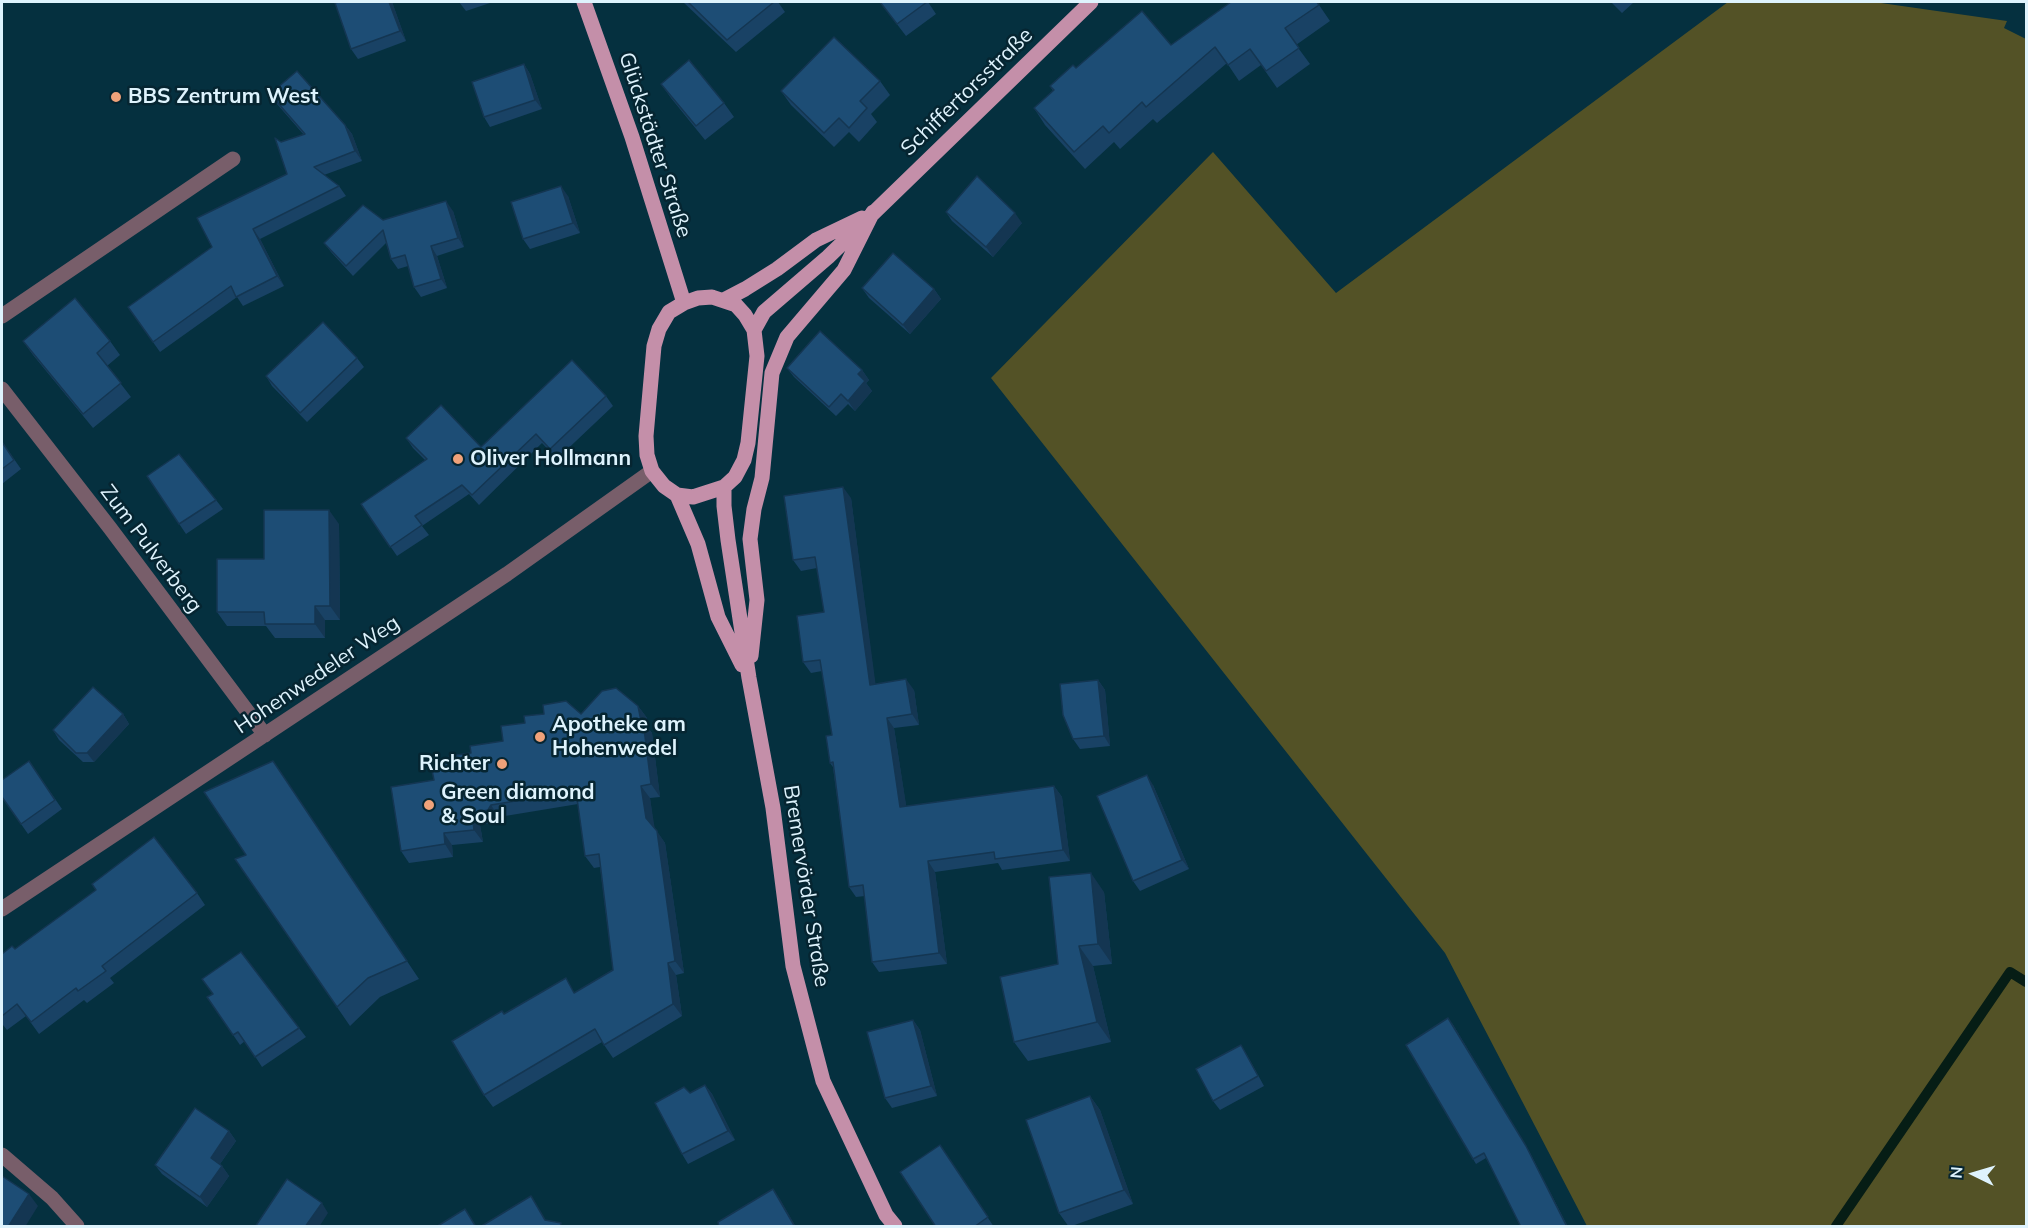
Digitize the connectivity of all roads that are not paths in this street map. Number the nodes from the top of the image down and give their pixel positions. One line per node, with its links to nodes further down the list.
1 (584, 2): 6 (main road, Glückstädter Straße)
2 (1091, 2): 4 (main road, Schiffertorsstraße)
3 (233, 159): 7 (street)
4 (873, 212): 5 (main road, Schiffertorsstraße); 8 (main road, Schiffertorsstraße); 13 (main road)
5 (724, 300): 6 (main road); 8 (main road)
6 (684, 303): 10 (main road)
7 (2, 316)
8 (754, 330): 11 (main road)
9 (2, 389): 14 (street, Zum Pulverberg)
10 (652, 471): 12 (main road); 14 (street, Hohenwedeler Weg)
11 (724, 487): 12 (main road); 13 (main road, Bremervörder Straße)
12 (677, 495): 13 (main road, Bremervörder Straße)
13 (749, 678): 18 (main road, Bremervörder Straße)
14 (265, 735): 15 (street, Hohenwedeler Weg)
15 (2, 909)
16 (2, 1155): 17 (street)
17 (77, 1227)
18 (895, 1227)

